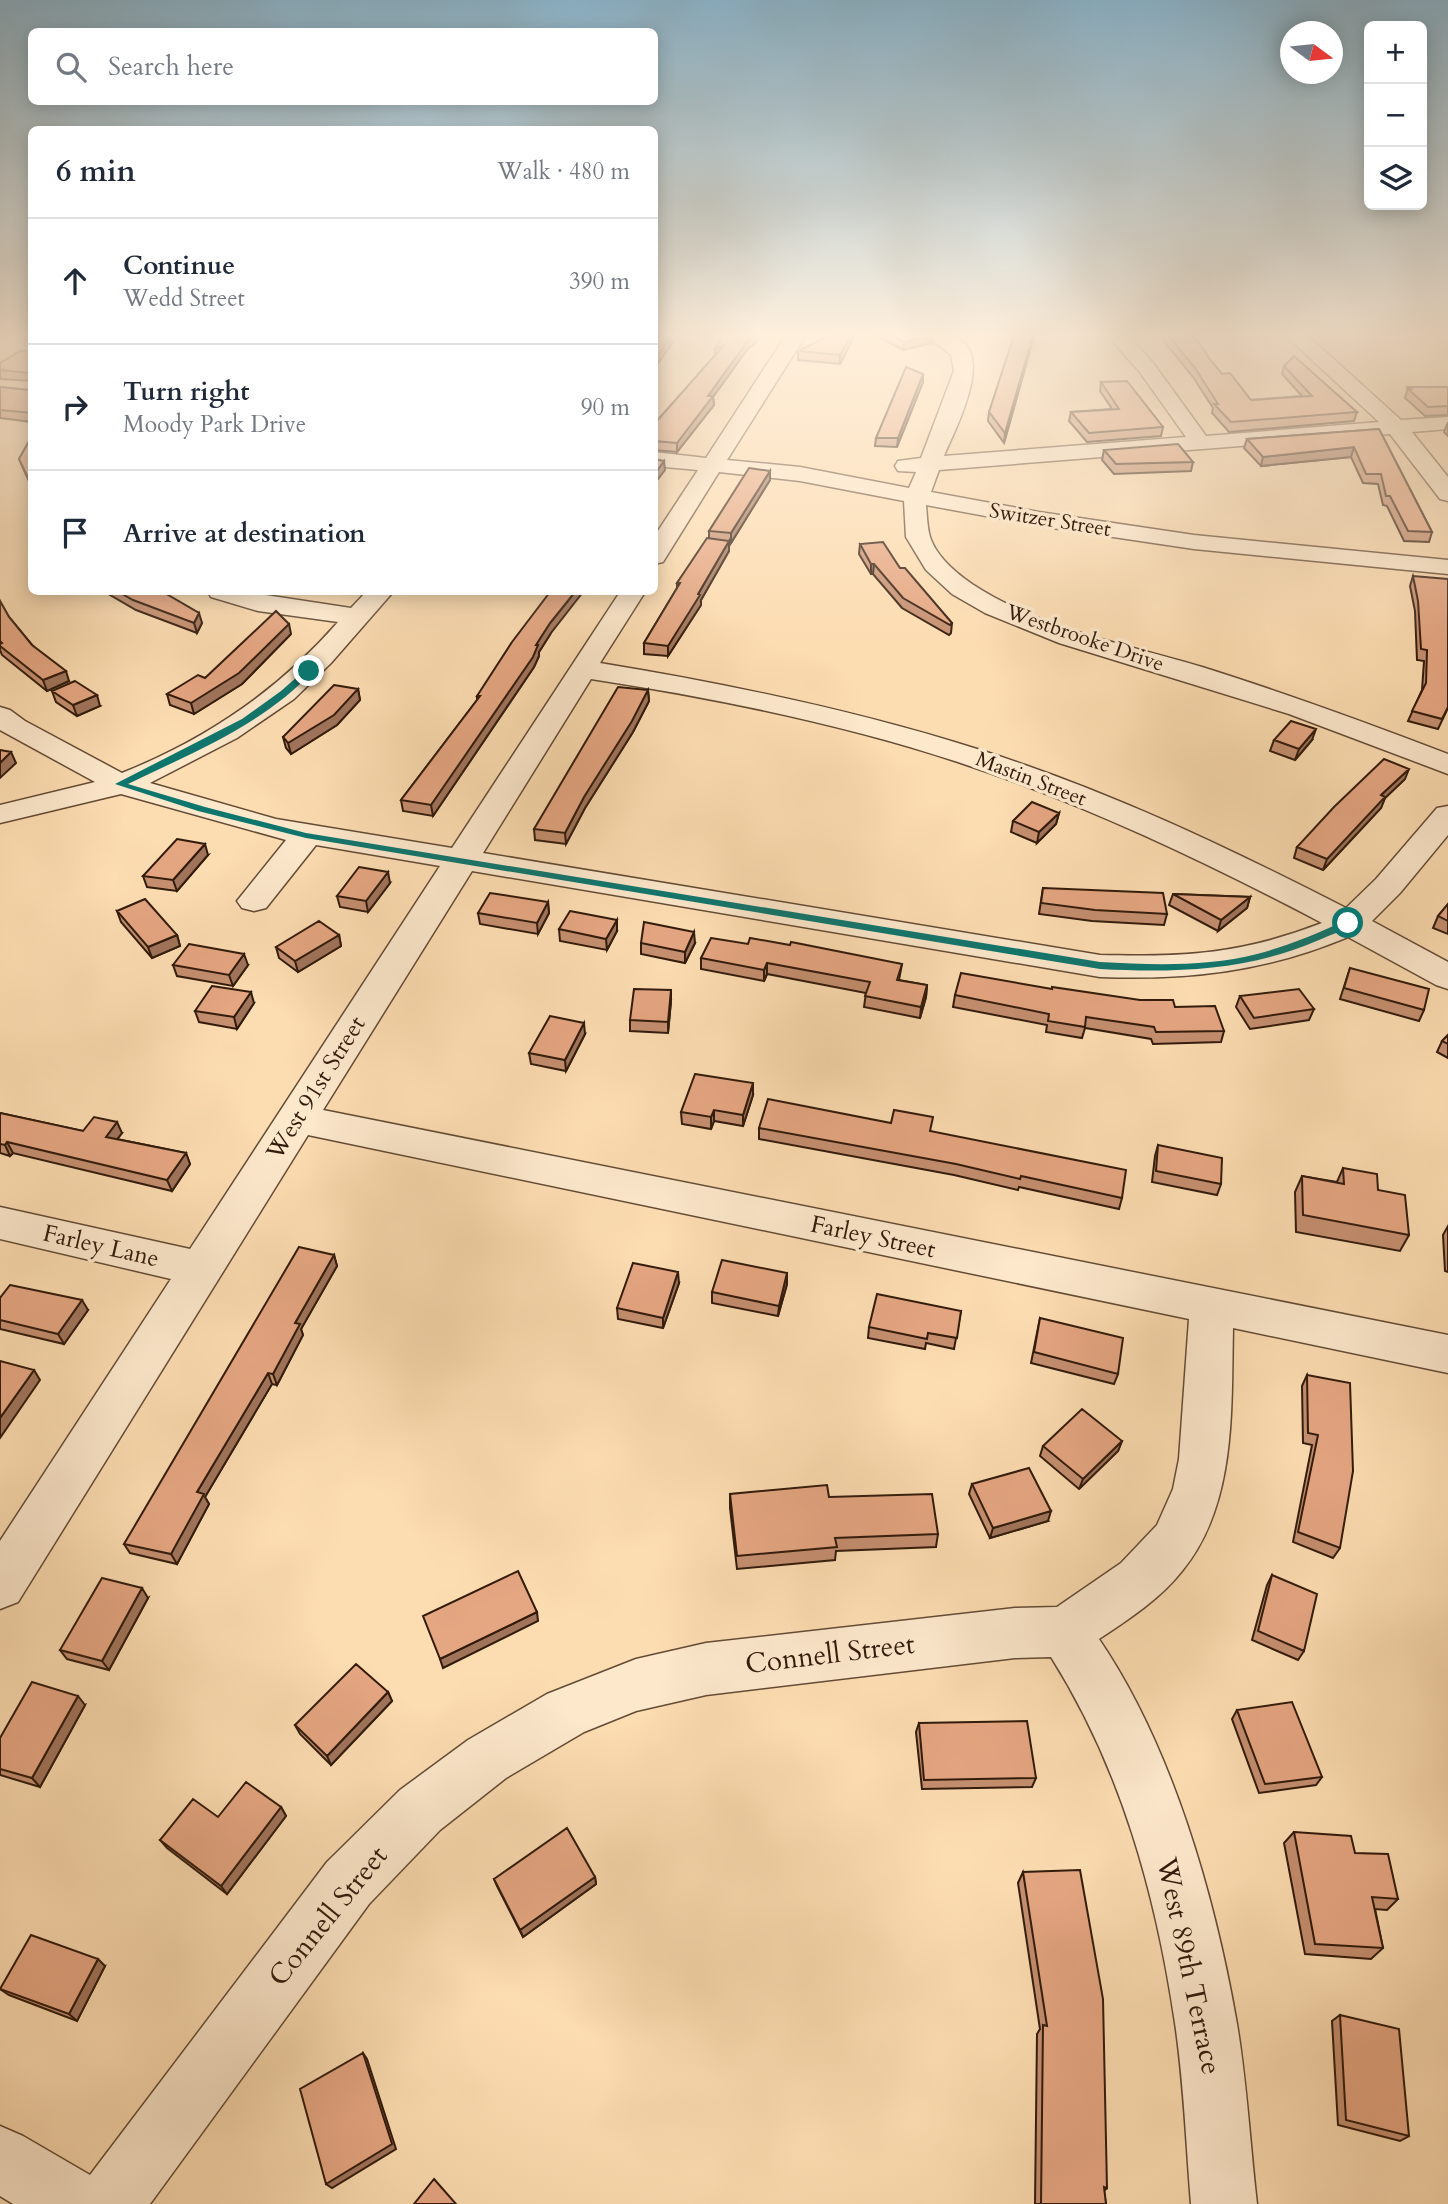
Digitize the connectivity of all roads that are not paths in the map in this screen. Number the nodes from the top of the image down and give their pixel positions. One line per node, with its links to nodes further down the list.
1 (731, 438): 9 (street)
2 (939, 438): 8 (street, Westbrooke Drive)
3 (1197, 438): 6 (street)
4 (1251, 438): 6 (street)
5 (1407, 438): 11 (street)
6 (1200, 442): 8 (street)
7 (658, 459): 9 (street, Switzer Street)
8 (929, 464): 10 (street); 12 (street, Westbrooke Drive)
9 (713, 466): 10 (street, Switzer Street); 13 (street)
10 (800, 474): 12 (street, Switzer Street)
11 (1448, 494)
12 (917, 497): 14 (street, Switzer Street); 21 (street, Westbrooke Drive)
13 (658, 551)
14 (1448, 567)
15 (233, 595): 18 (street)
16 (377, 595): 18 (street)
17 (630, 595): 19 (street, West 91st Street)
18 (356, 617): 22 (street)
19 (583, 669): 26 (street, West 91st Street); 28 (street, Mastin Street)
20 (0, 716): 22 (street)
21 (1448, 765)
22 (120, 784): 23 (street); 25 (street)
23 (0, 814)
24 (1448, 815): 28 (street)
25 (306, 836): 26 (street); 27 (street)
26 (461, 860): 28 (street); 30 (street, West 91st Street)
27 (254, 901)
28 (1348, 923): 29 (street, Mastin Street)
29 (1448, 977)
30 (297, 1119): 32 (street, West 91st Street); 33 (street, Farley Street)
31 (0, 1223): 32 (street, Farley Lane)
32 (201, 1269): 35 (street, West 91st Street)
33 (1212, 1306): 34 (street, Farley Street); 36 (street)
34 (1448, 1354)
35 (0, 1585)
36 (1064, 1632): 39 (street, Connell Street); 40 (street, West 89th Terrace)
37 (0, 2159): 38 (street)
38 (75, 2204)
39 (109, 2204)
40 (1224, 2204)

